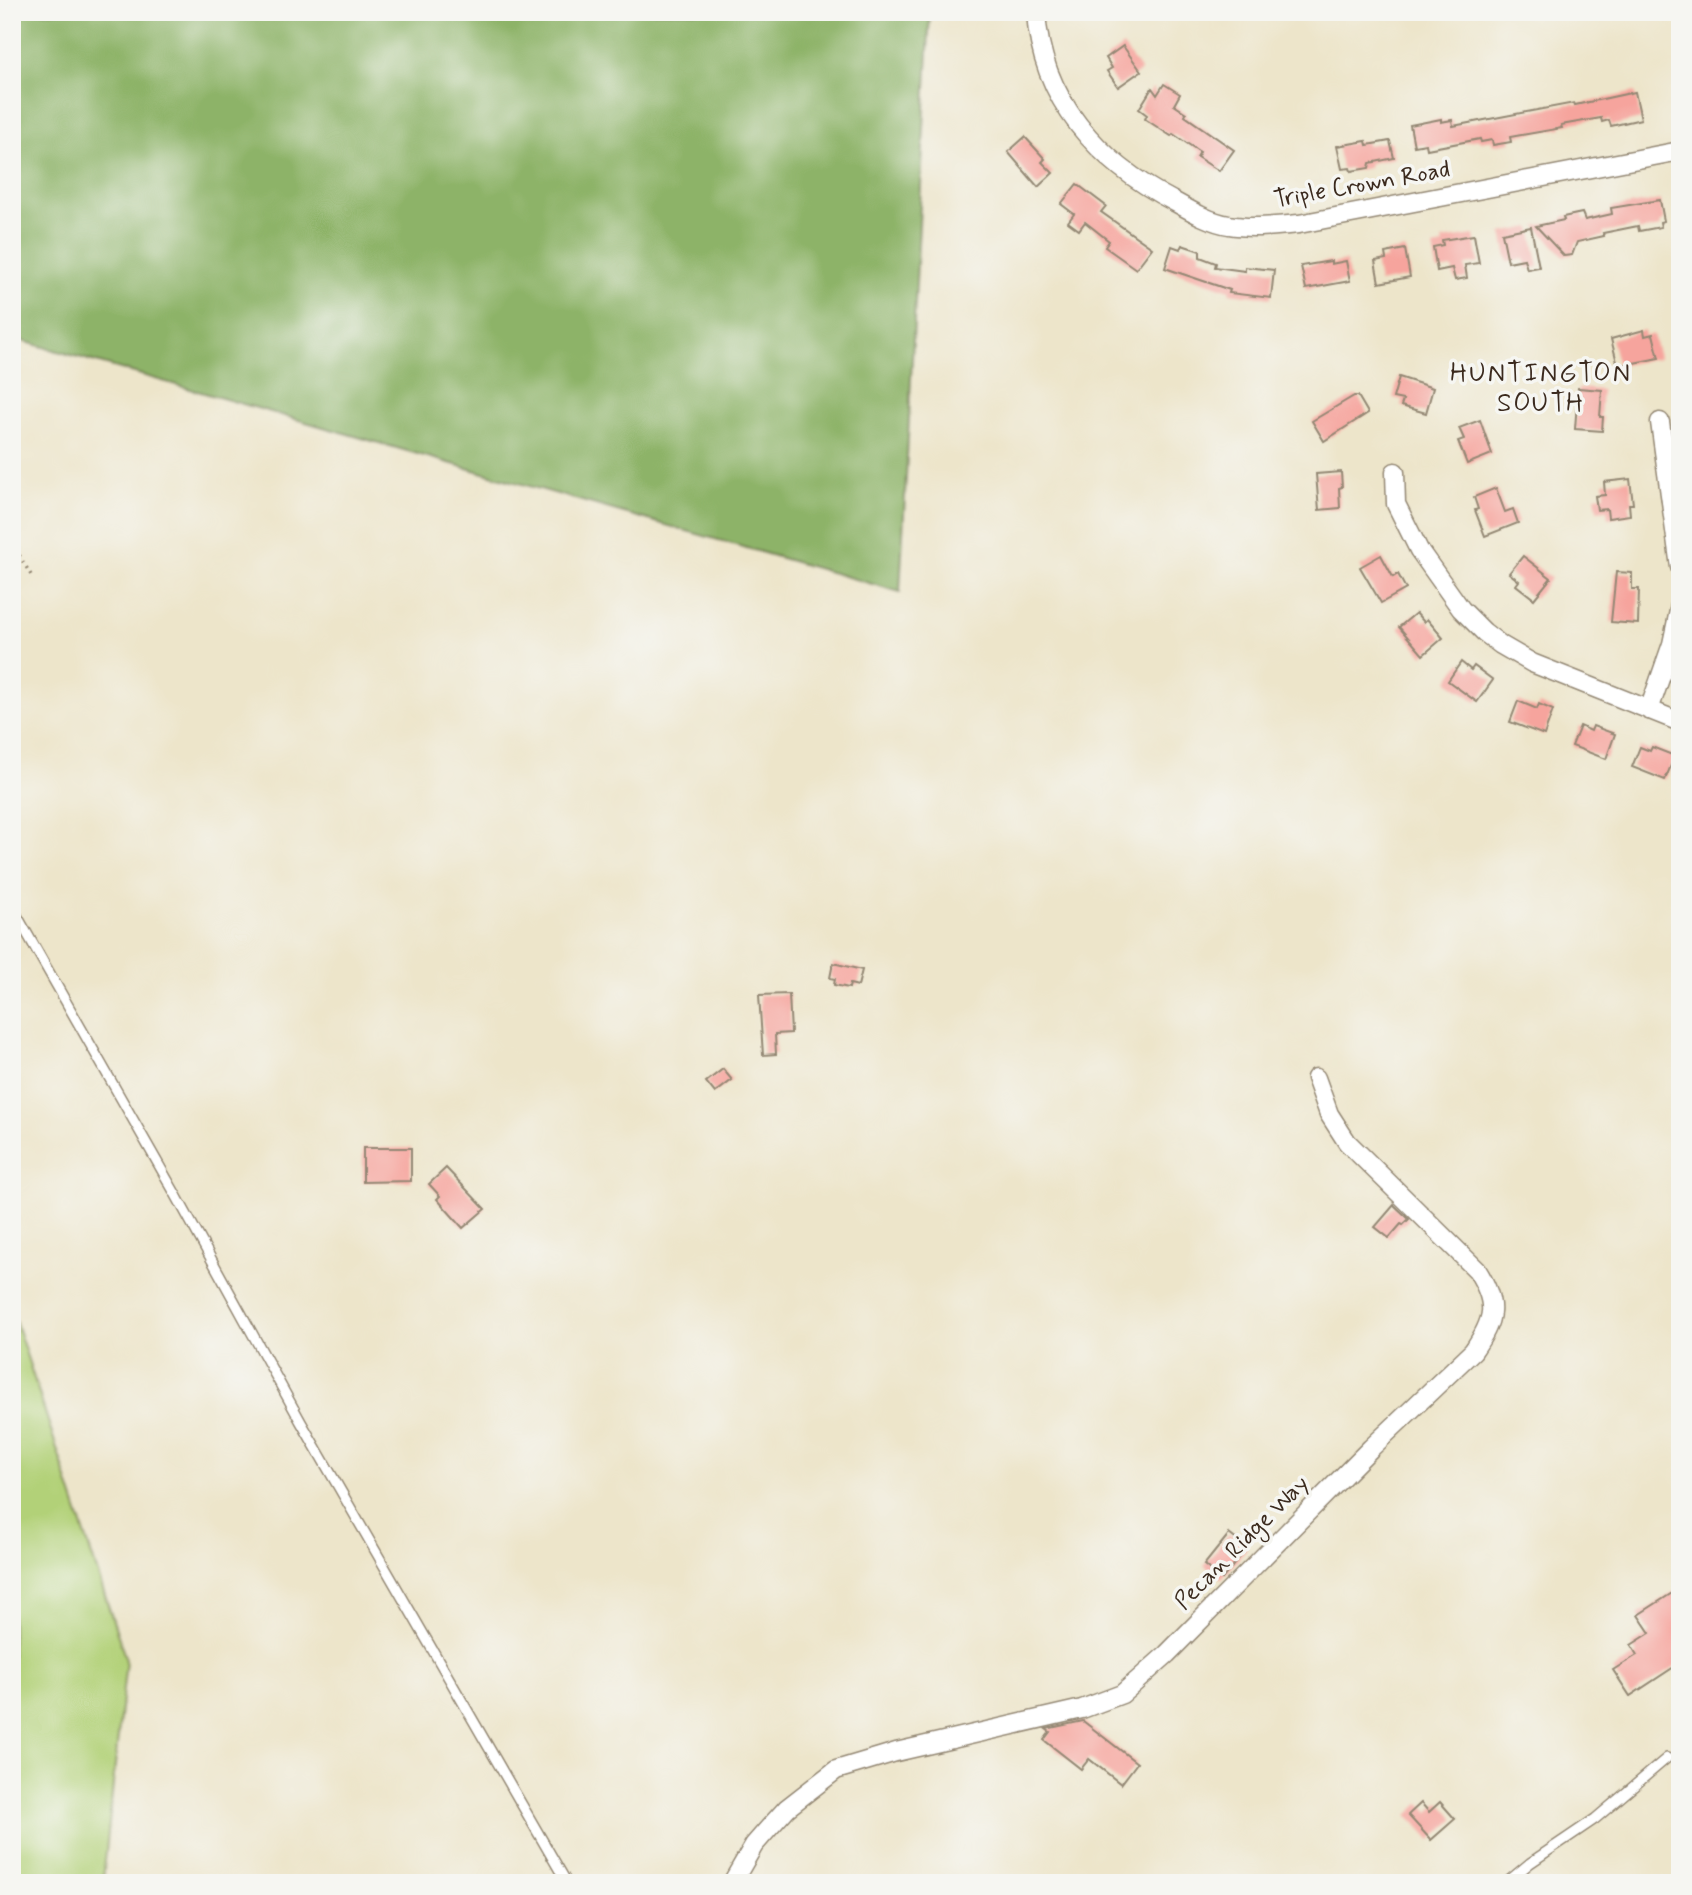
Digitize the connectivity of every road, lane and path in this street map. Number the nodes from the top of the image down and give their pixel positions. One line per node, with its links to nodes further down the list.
1 (1036, 12): 2 (street, Triple Crown Road)
2 (1680, 151)
3 (1660, 422): 6 (street)
4 (1395, 472): 9 (street)
5 (12, 543): 7 (path)
6 (1680, 567)
7 (31, 575)
8 (1680, 606): 9 (street)
9 (1650, 710): 10 (street)
10 (1680, 722)
11 (12, 907): 14 (lane)
12 (1316, 1078): 15 (street, Pecan Ridge Way)
13 (1667, 1758): 16 (lane)
14 (566, 1883)
15 (732, 1883)
16 (1506, 1883)

